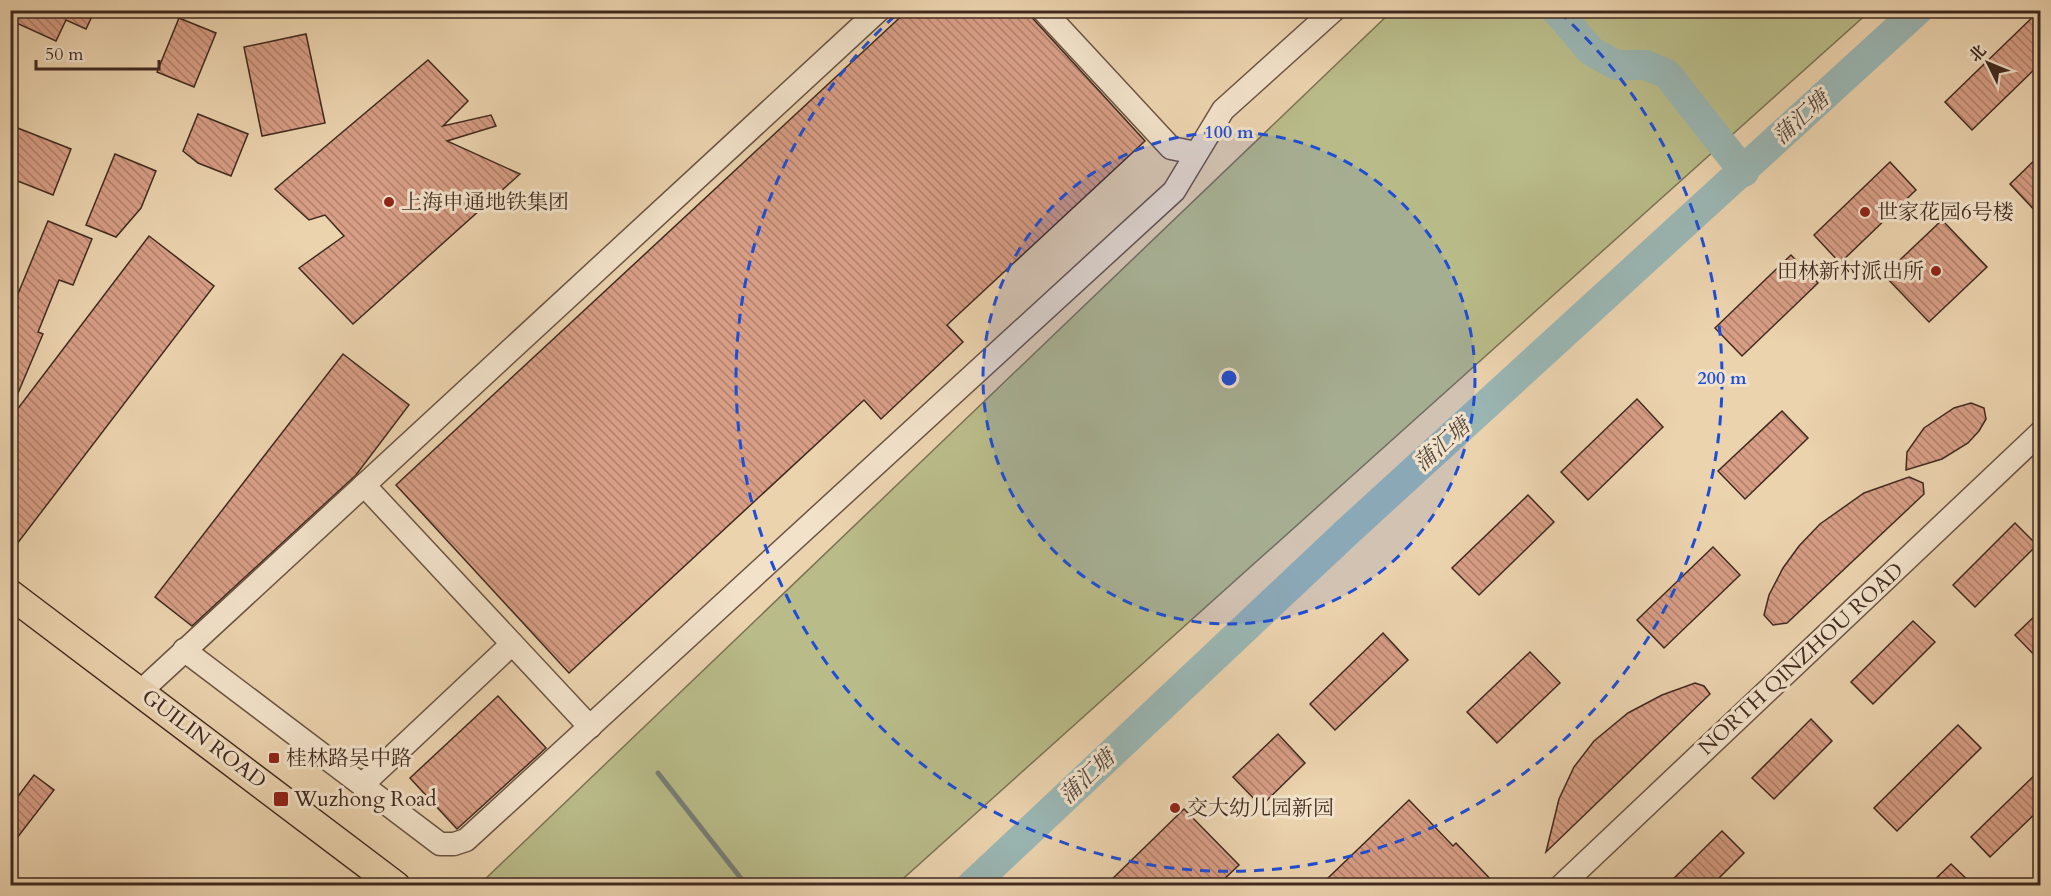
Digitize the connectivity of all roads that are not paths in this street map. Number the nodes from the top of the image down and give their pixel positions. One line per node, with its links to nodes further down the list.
1 (879, 10): 6 (street)
2 (1044, 10): 4 (street)
3 (1334, 10): 4 (street)
4 (1196, 153): 11 (street)
5 (2040, 433): 14 (street, NORTH QINZHOU ROAD)
6 (364, 485): 8 (street); 9 (street)
7 (10, 594): 10 (main road, GUILIN ROAD)
8 (184, 651): 10 (street); 12 (street)
9 (519, 651): 11 (street); 12 (street)
10 (141, 691): 13 (main road, GUILIN ROAD)
11 (590, 727): 12 (street)
12 (362, 785)
13 (396, 885)
14 (1562, 885)

